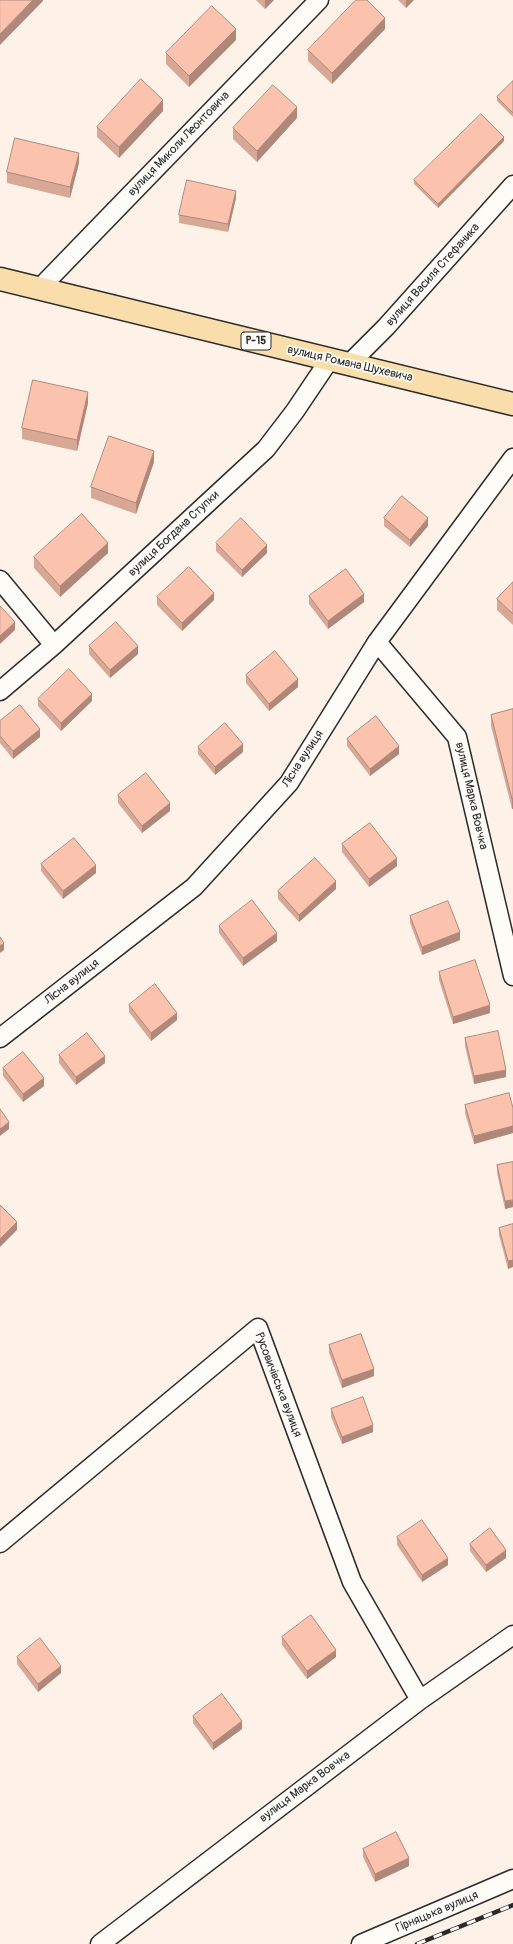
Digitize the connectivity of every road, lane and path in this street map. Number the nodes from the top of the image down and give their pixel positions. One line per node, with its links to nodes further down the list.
1 (319, 0): 4 (street, вулиця Миколи Леонтовича)
2 (513, 185): 5 (street, вулиця Василя Стефаника)
3 (0, 279): 4 (main road, вулиця Романа Шухевича / Р-15)
4 (39, 289): 5 (main road, вулиця Романа Шухевича / Р-15)
5 (340, 361): 6 (main road, вулиця Романа Шухевича / Р-15); 10 (street, вулиця Богдана Ступки)
6 (513, 404)
7 (513, 458): 9 (street, Лісна вулиця)
8 (0, 580): 10 (street)
9 (377, 642): 12 (street, вулиця Марка Вовчка); 13 (street, Лісна вулиця)
10 (54, 645): 11 (street, вулиця Богдана Ступки)
11 (0, 692)
12 (513, 976)
13 (0, 1038)
14 (0, 1543): 16 (street, Русовичівська вулиця)
15 (513, 1635): 16 (street, вулиця Марка Вовчка)
16 (420, 1700): 18 (street, вулиця Марка Вовчка)
17 (513, 1879): 19 (street, Гірняцька вулиця)
18 (100, 1944)
19 (361, 1944)

